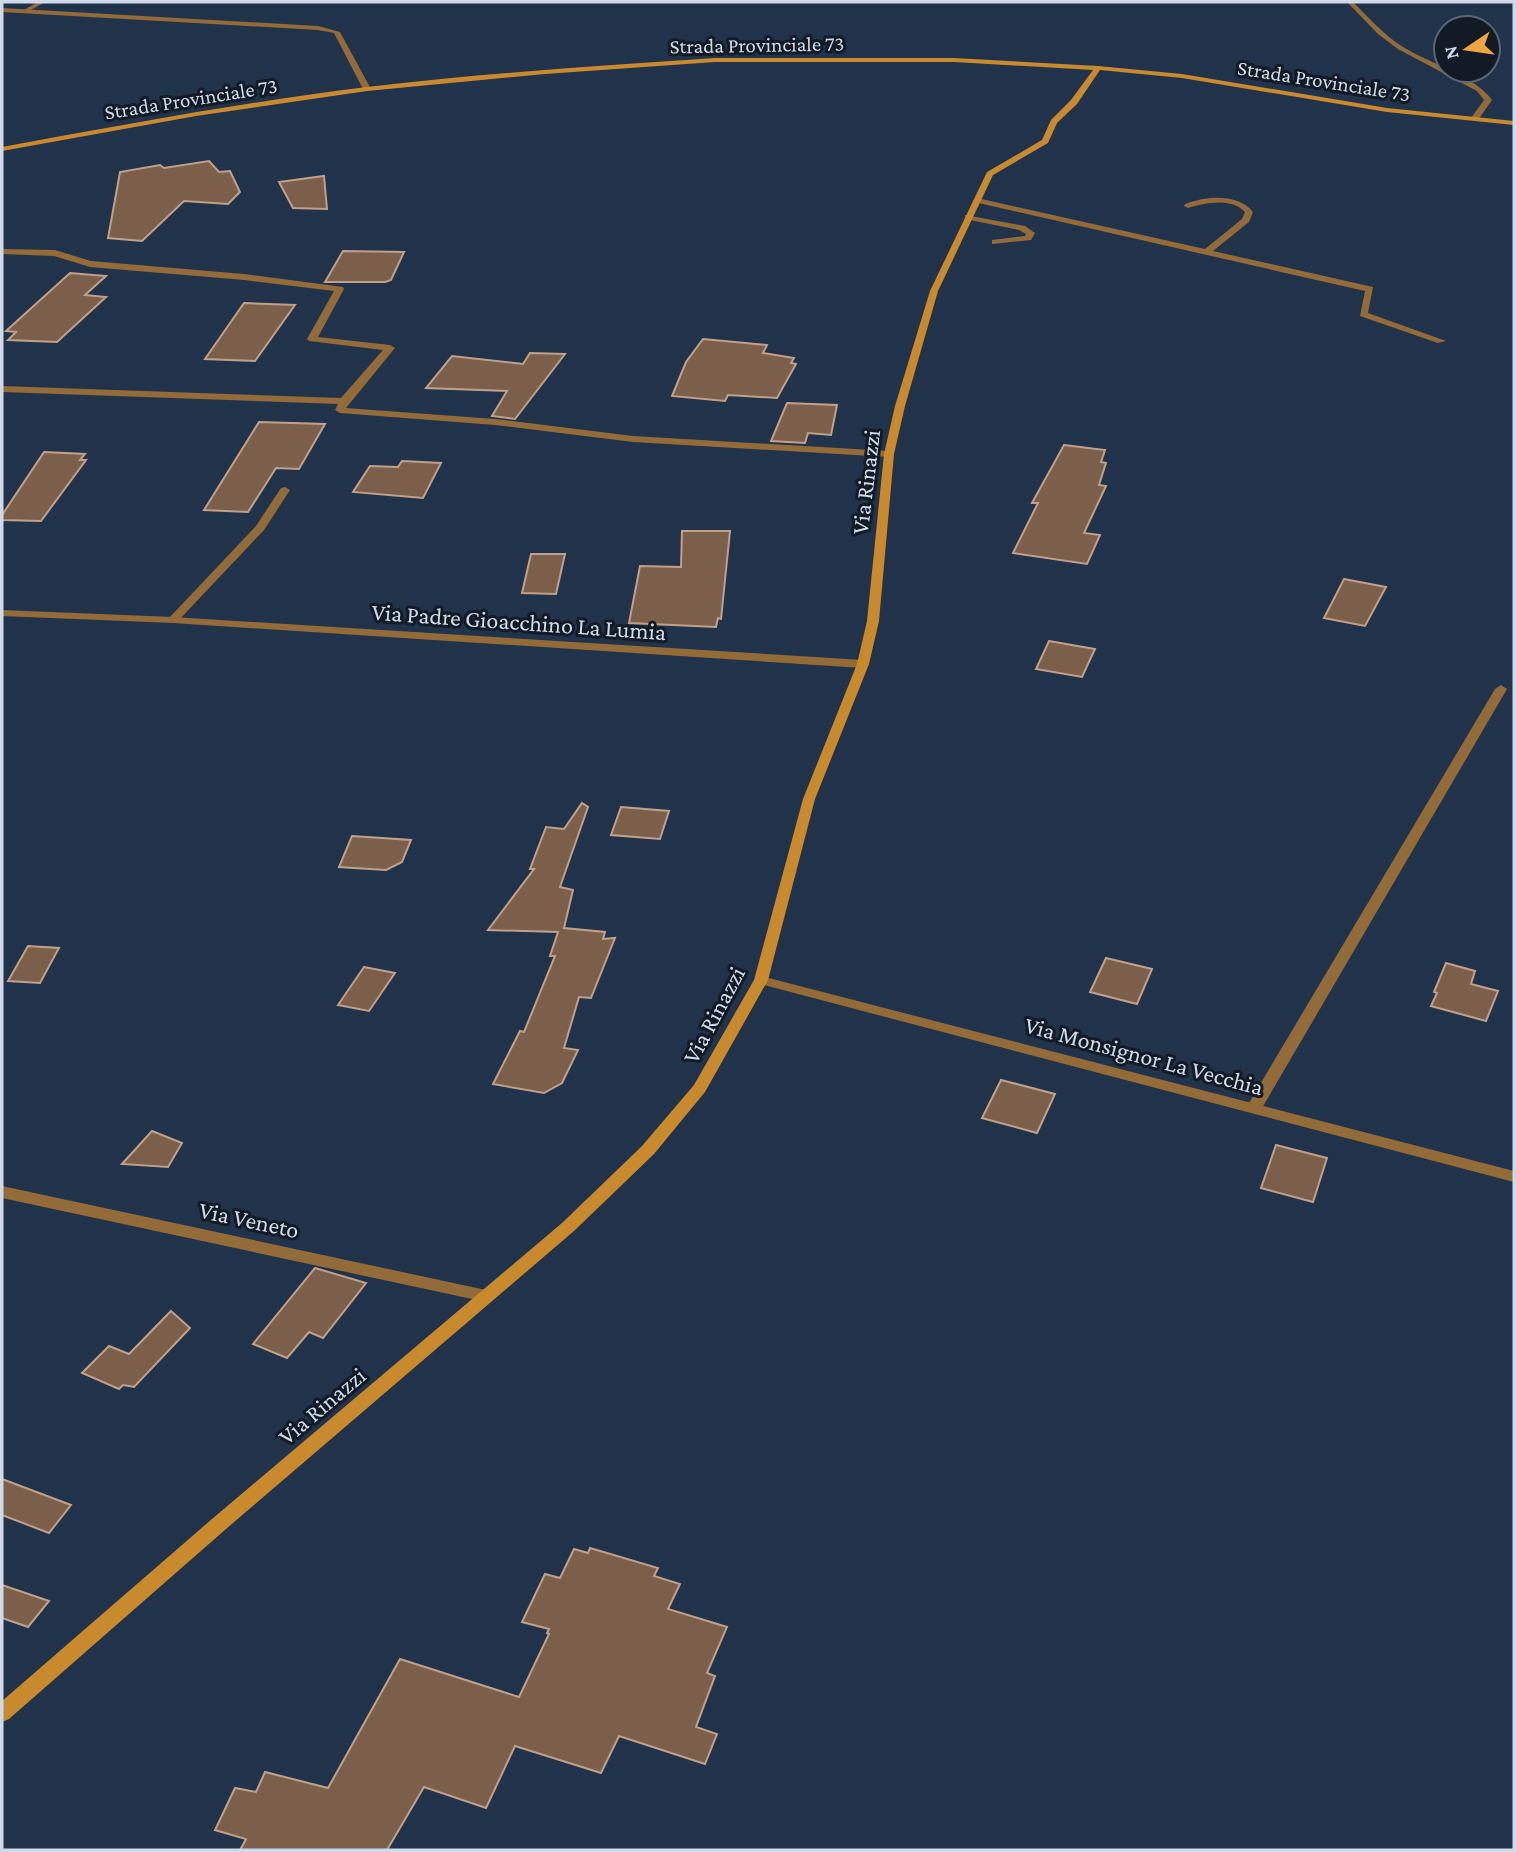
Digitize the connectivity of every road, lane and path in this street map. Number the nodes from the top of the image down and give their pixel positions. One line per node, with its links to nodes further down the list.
1 (42, 2): 4 (street)
2 (1350, 2): 7 (street)
3 (2, 10): 4 (street)
4 (27, 10): 6 (street)
5 (1098, 68): 6 (street, Strada Provinciale 73); 7 (street, Strada Provinciale 73); 10 (street, Via Rinazzi)
6 (367, 89): 9 (street, Strada Provinciale 73)
7 (1475, 118): 8 (street, Strada Provinciale 73)
8 (1514, 123)
9 (2, 149)
10 (977, 200): 12 (street, Via Rinazzi); 15 (street)
11 (1188, 206): 15 (street)
12 (968, 217): 13 (street); 19 (street, Via Rinazzi)
13 (995, 242)
14 (2, 251): 18 (street)
15 (1205, 253): 16 (street)
16 (1441, 341)
17 (2, 389): 18 (street)
18 (344, 401): 19 (street)
19 (889, 454): 23 (street, Via Rinazzi)
20 (285, 490): 22 (street)
21 (2, 613): 22 (street, Via Padre Gioacchino La Lumia)
22 (173, 620): 23 (street, Via Padre Gioacchino La Lumia)
23 (863, 664): 25 (street, Via Rinazzi)
24 (1501, 688): 26 (street)
25 (761, 980): 26 (street, Via Monsignor La Vecchia); 29 (street, Via Rinazzi)
26 (1254, 1108): 27 (street, Via Monsignor La Vecchia)
27 (1514, 1177)
28 (2, 1192): 29 (street, Via Veneto)
29 (486, 1296): 30 (street, Via Rinazzi)
30 (2, 1713)

